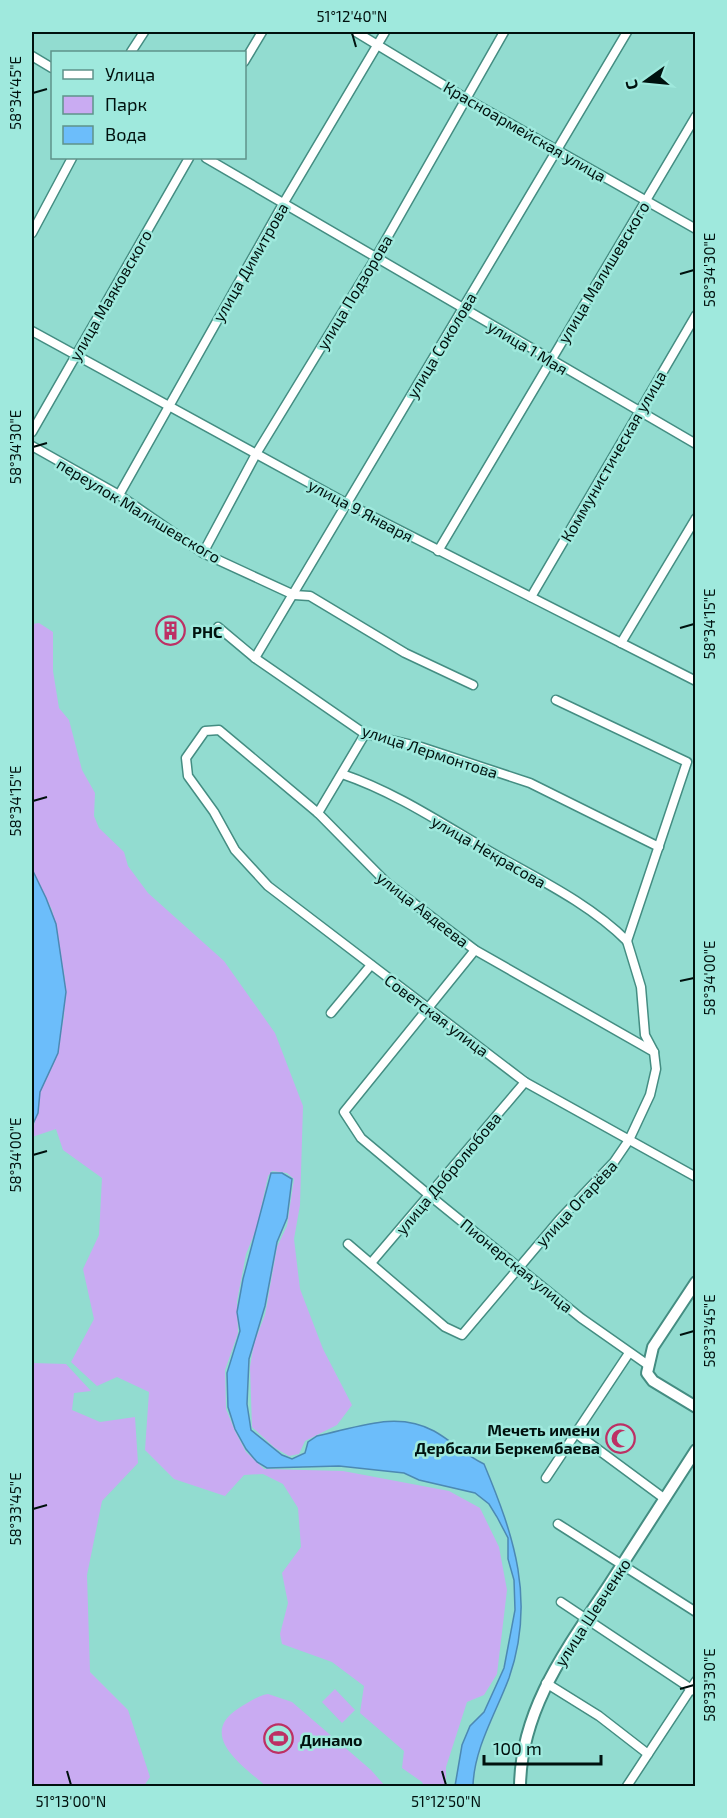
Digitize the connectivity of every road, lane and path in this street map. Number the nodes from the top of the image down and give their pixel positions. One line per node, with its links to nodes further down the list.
1 (144, 32): 8 (street)
2 (262, 32): 10 (street)
3 (356, 32): 7 (street, Красноармейская улица)
4 (386, 32): 7 (street, улица Димитрова)
5 (504, 32): 12 (street, улица Подзорова)
6 (627, 32): 14 (street, улица Соколова)
7 (378, 44): 12 (street, Красноармейская улица); 19 (street, улица Димитрова)
8 (132, 51)
9 (32, 56): 11 (street)
10 (246, 59)
11 (51, 67)
12 (465, 98): 14 (street, Красноармейская улица); 22 (street, улица Подзорова)
13 (696, 116): 18 (street, улица Малишевского)
14 (556, 150): 18 (street, Красноармейская улица); 23 (street, улица Соколова)
15 (71, 159): 21 (street)
16 (188, 159): 26 (street, улица Маяковского)
17 (208, 159): 19 (street, улица 1 Мая)
18 (646, 201): 20 (street, Красноармейская улица); 27 (street, улица Малишевского)
19 (283, 204): 22 (street, улица 1 Мая); 28 (street, улица Димитрова)
20 (696, 229)
21 (32, 233)
22 (375, 259): 23 (street, улица 1 Мая); 33 (street, улица Подзорова)
23 (463, 309): 27 (street, улица 1 Мая); 35 (street, улица Соколова)
24 (696, 315): 29 (street, Коммунистическая улица)
25 (32, 331): 26 (street, улица 9 Января)
26 (76, 355): 28 (street, улица 9 Января); 30 (street, улица Маяковского)
27 (550, 361): 29 (street, улица 1 Мая); 37 (street, улица Малишевского)
28 (168, 406): 33 (street, улица 9 Января); 34 (street, улица Димитрова)
29 (638, 412): 31 (street, улица 1 Мая); 40 (street, Коммунистическая улица)
30 (32, 432)
31 (696, 444)
32 (32, 446): 34 (street, переулок Малишевского)
33 (256, 454): 35 (street, улица 9 Января); 38 (street, улица Подзорова)
34 (119, 495): 38 (street, переулок Малишевского)
35 (346, 503): 37 (street, улица 9 Января); 39 (street, улица Соколова)
36 (696, 518): 42 (street)
37 (438, 551): 40 (street, улица 9 Января)
38 (203, 553): 39 (street, переулок Малишевского)
39 (294, 595): 43 (street, улица Соколова); 45 (street, переулок Малишевского)
40 (531, 597): 42 (street, улица 9 Января)
41 (218, 627): 43 (street, улица Лермонтова)
42 (621, 643): 44 (street, улица 9 Января)
43 (255, 658): 48 (street, улица Лермонтова)
44 (696, 681)
45 (473, 685)
46 (556, 700): 51 (street)
47 (219, 730): 50 (street, улица Авдеева); 54 (street, Советская улица)
48 (365, 734): 49 (street); 51 (street, улица Лермонтова)
49 (342, 774): 50 (street); 52 (street, улица Некрасова)
50 (318, 813): 53 (street, улица Авдеева)
51 (659, 847): 52 (street)
52 (627, 941): 57 (street, улица Огарёва)
53 (475, 950): 55 (street); 57 (street, улица Авдеева)
54 (371, 965): 55 (street, Советская улица); 56 (street)
55 (427, 1006): 58 (street, Советская улица); 61 (street, Пионерская улица)
56 (331, 1013)
57 (654, 1052): 59 (street, улица Огарёва)
58 (525, 1082): 59 (street, Советская улица); 61 (street, улица Добролюбова)
59 (629, 1140): 60 (street, Советская улица); 64 (street, улица Огарёва)
60 (696, 1177)
61 (429, 1195): 63 (street, улица Добролюбова); 64 (street, Пионерская улица)
62 (348, 1244): 63 (street)
63 (371, 1263): 64 (street, улица Огарёва)
64 (519, 1265): 66 (street, Пионерская улица)
65 (694, 1286): 67 (main road)
66 (629, 1353): 67 (street, Пионерская улица); 69 (street)
67 (648, 1365): 68 (main road, Пионерская улица)
68 (696, 1407)
69 (577, 1434): 71 (street); 72 (street)
70 (696, 1450): 72 (main road, улица Шевченко)
71 (546, 1478)
72 (665, 1499): 74 (main road, улица Шевченко)
73 (558, 1524): 74 (street)
74 (621, 1566): 76 (street); 77 (main road, улица Шевченко)
75 (561, 1602): 77 (street)
76 (696, 1612)
77 (587, 1619): 78 (main road, улица Шевченко); 79 (street)
78 (546, 1683): 80 (street); 81 (main road, улица Шевченко)
79 (694, 1687): 80 (street)
80 (648, 1754): 82 (street)
81 (520, 1786)
82 (627, 1786)

